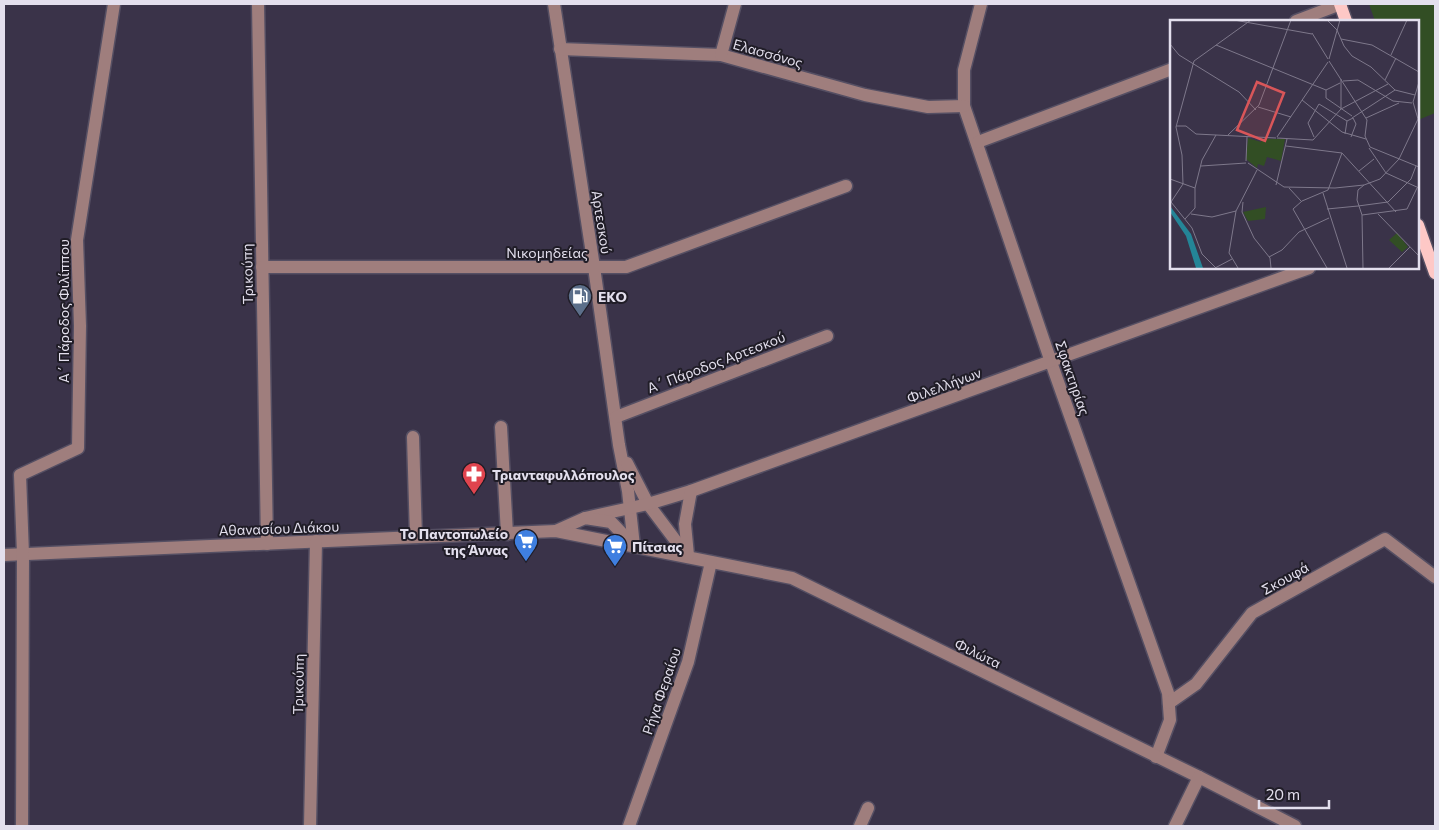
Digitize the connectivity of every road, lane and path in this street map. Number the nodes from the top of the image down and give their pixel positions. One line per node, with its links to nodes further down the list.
1 (114, 4): 36 (street, Α΄ Πάροδος Φιλίππου)
2 (258, 4): 16 (street, Τρικούπη)
3 (554, 4): 9 (street, Αρτεσκού)
4 (735, 4): 10 (street)
5 (981, 4): 12 (street, Σφακτηρίας)
6 (1340, 4): 7 (street); 8 (main road)
7 (1299, 20)
8 (1346, 20)
9 (560, 49): 10 (street, Ελασσόνος); 17 (street, Αρτεσκού)
10 (721, 55): 12 (street, Ελασσόνος)
11 (1170, 69): 13 (street)
12 (964, 106): 13 (street, Σφακτηρίας)
13 (978, 142): 21 (street, Σφακτηρίας)
14 (846, 186): 17 (street, Νικομηδείας)
15 (1419, 230): 19 (main road)
16 (262, 267): 17 (street, Νικομηδείας); 34 (street, Τρικούπη)
17 (594, 267): 22 (street, Αρτεσκού)
18 (1306, 269): 21 (street, Φιλελλήνων)
19 (1435, 273)
20 (827, 336): 22 (street, Α΄ Πάροδος Αρτεσκού)
21 (1051, 362): 26 (street, Φιλελλήνων); 41 (street, Σφακτηρίας)
22 (616, 417): 25 (street, Αρτεσκού)
23 (501, 427): 31 (street)
24 (412, 437): 32 (street)
25 (619, 445): 27 (street, Αρτεσκού); 28 (street, Αρτεσκού)
26 (691, 491): 27 (street, Φιλελλήνων); 38 (street)
27 (648, 504): 28 (street, Φιλελλήνων); 38 (street, Αρτεσκού)
28 (630, 507): 29 (street, Φιλελλήνων); 35 (street, Αρτεσκού)
29 (585, 518): 30 (street, Αθανασίου Διάκου); 35 (street)
30 (556, 531): 31 (street, Αθανασίου Διάκου); 35 (street, Αθανασίου Διάκου)
31 (507, 534): 32 (street, Αθανασίου Διάκου)
32 (416, 537): 33 (street, Αθανασίου Διάκου)
33 (316, 542): 34 (street, Αθανασίου Διάκου); 46 (street, Τρικούπη)
34 (267, 544): 36 (street, Αθανασίου Διάκου)
35 (634, 546): 38 (street, Φιλώτα)
36 (23, 554): 37 (street, Αθανασίου Διάκου); 45 (street, Α΄ Πάροδος Φιλίππου)
37 (4, 555)
38 (688, 557): 39 (street, Φιλώτα)
39 (711, 562): 42 (street, Φιλώτα); 47 (street, Ρήγα Φεραίου)
40 (1435, 577): 41 (street, Σκουφά)
41 (1169, 702): 42 (street, Σφακτηρίας)
42 (1156, 757): 43 (street, Φιλώτα)
43 (1199, 777): 49 (street); 50 (street, Φιλώτα)
44 (868, 808): 48 (street)
45 (22, 826)
46 (310, 826)
47 (629, 826)
48 (860, 826)
49 (1176, 826)
50 (1296, 826)

